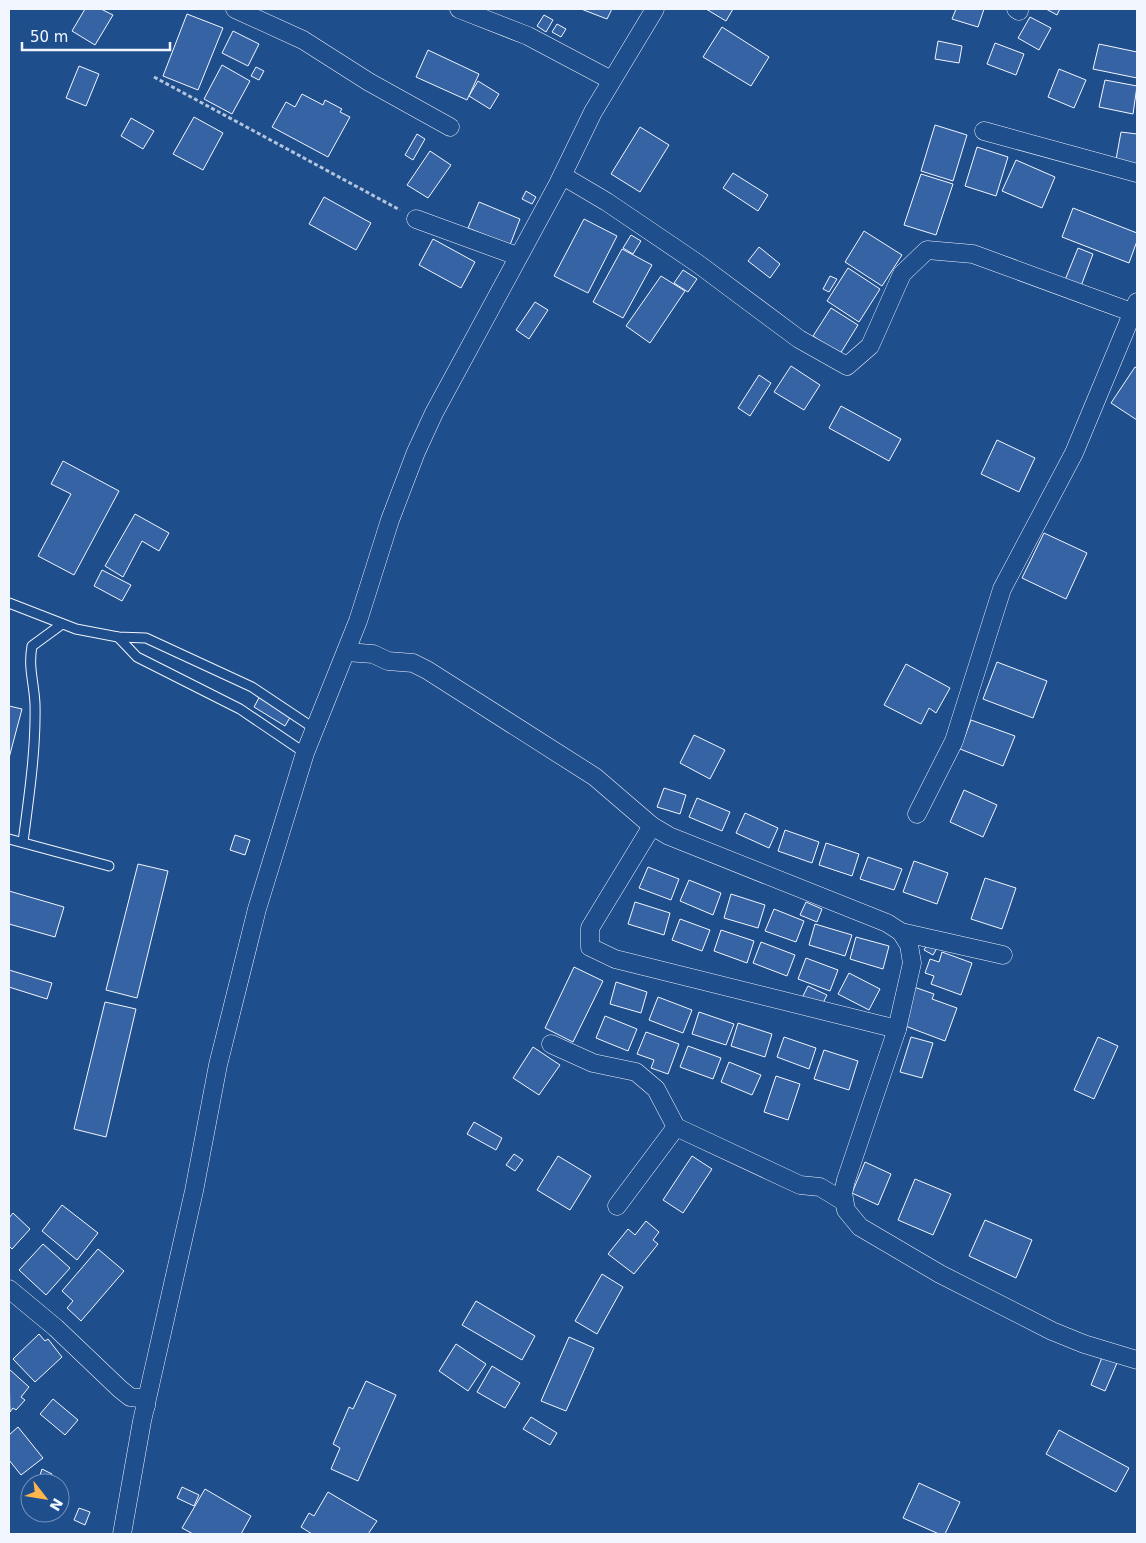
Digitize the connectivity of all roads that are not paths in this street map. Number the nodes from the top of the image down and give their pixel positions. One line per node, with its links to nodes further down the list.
1 (235, 9): 5 (street)
2 (459, 9): 4 (street)
3 (654, 9): 4 (street)
4 (611, 80): 8 (street)
5 (450, 127)
6 (984, 131): 7 (street)
7 (1137, 173)
8 (562, 176): 10 (street); 11 (street)
9 (416, 219): 10 (street)
10 (517, 256): 15 (street)
11 (1136, 307): 18 (street)
12 (9, 603): 13 (lane)
13 (62, 624): 14 (lane); 21 (lane)
14 (118, 637): 16 (lane); 17 (lane)
15 (346, 652): 16 (street); 19 (street)
16 (315, 729): 17 (street)
17 (305, 753): 32 (street)
18 (917, 814)
19 (652, 826): 23 (street); 25 (street)
20 (9, 838): 21 (lane)
21 (23, 842): 22 (lane)
22 (109, 866)
23 (901, 932): 24 (street); 25 (street)
24 (1002, 956)
25 (897, 1029): 28 (street)
26 (552, 1044): 27 (street)
27 (676, 1127): 28 (street); 29 (street)
28 (843, 1201): 31 (street)
29 (616, 1206)
30 (9, 1289): 32 (street)
31 (1137, 1360)
32 (146, 1406): 33 (street)
33 (122, 1534)

